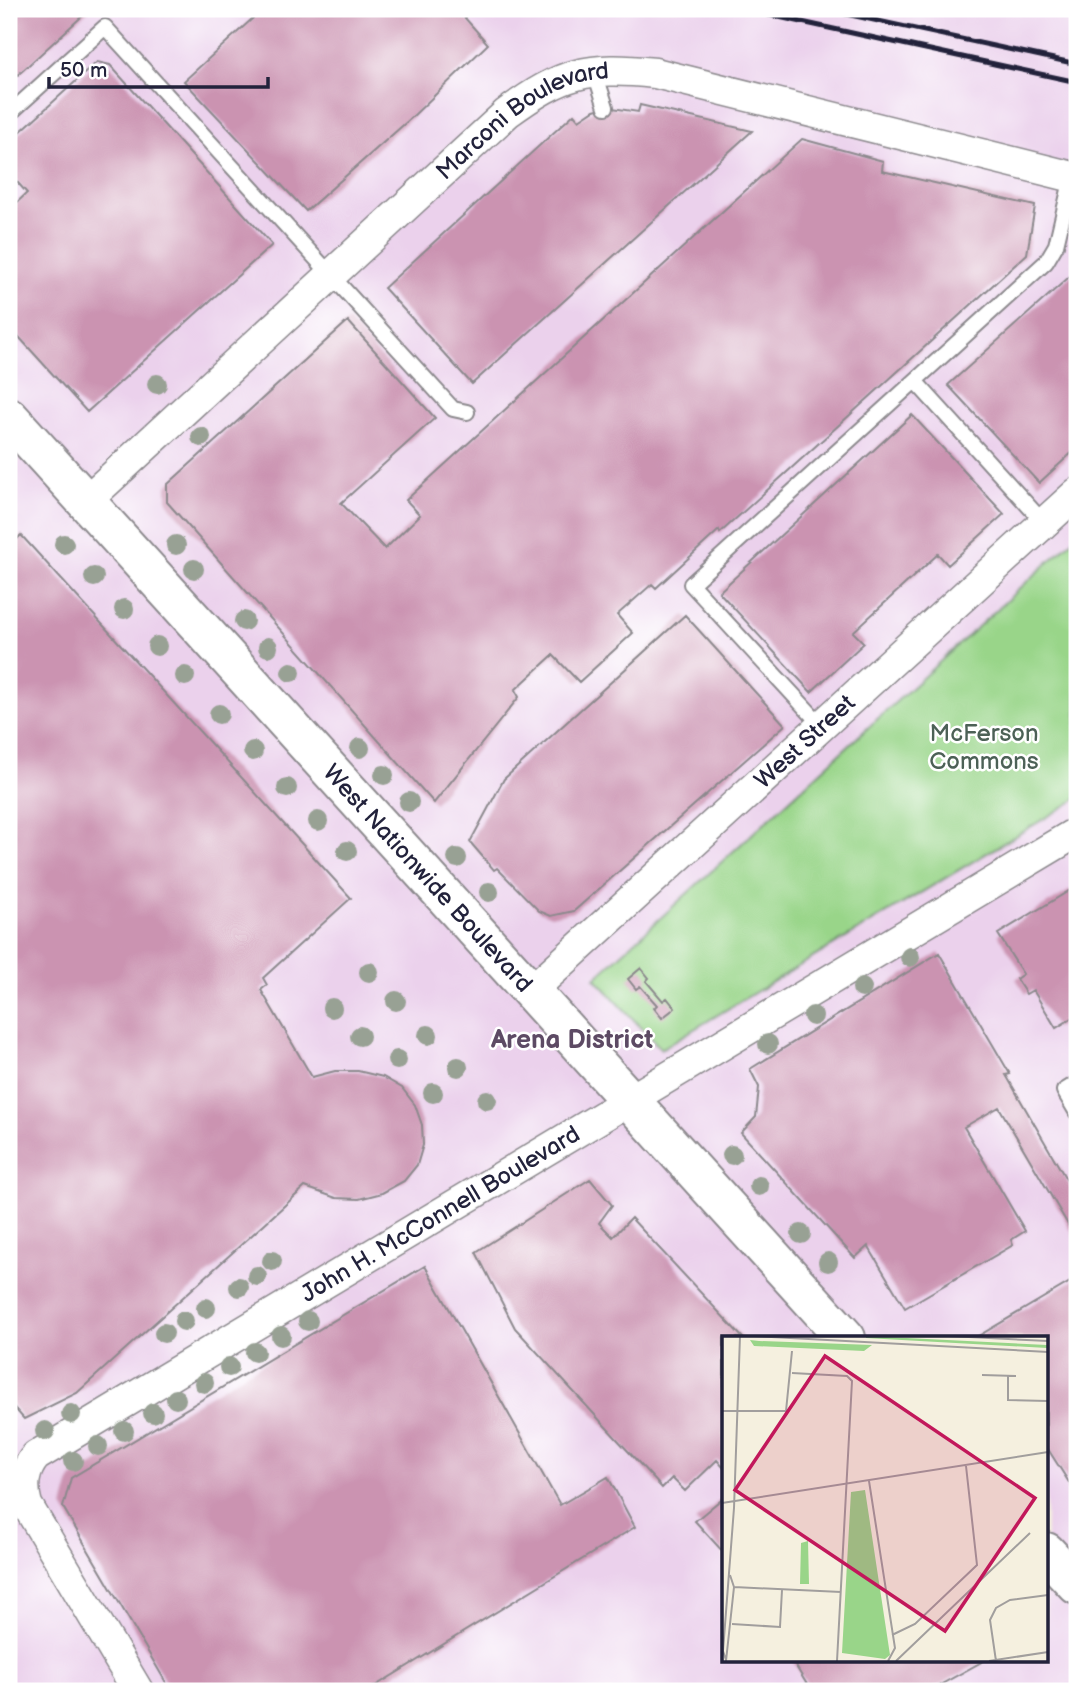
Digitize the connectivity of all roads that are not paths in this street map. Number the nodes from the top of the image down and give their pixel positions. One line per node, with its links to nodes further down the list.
1 (594, 70): 2 (lane); 4 (street, Marconi Boulevard); 5 (street, Marconi Boulevard)
2 (606, 107)
3 (9, 114): 5 (lane)
4 (1075, 177): 6 (lane)
5 (332, 275): 7 (lane); 10 (street, Marconi Boulevard)
6 (915, 381): 11 (lane); 12 (lane)
7 (467, 412)
8 (9, 418): 10 (street, West Nationwide Boulevard)
9 (1077, 493): 11 (street, West Street)
10 (86, 501): 14 (street, West Nationwide Boulevard)
11 (1044, 523): 12 (street, West Street)
12 (822, 726): 14 (street, West Street)
13 (1077, 832): 16 (street, John H. McConnell Boulevard)
14 (532, 990): 16 (street, West Nationwide Boulevard)
15 (1077, 1083): 17 (lane)
16 (632, 1100): 18 (street, West Nationwide Boulevard); 21 (street, John H. McConnell Boulevard)
17 (1077, 1113)
18 (844, 1336)
19 (1048, 1554): 20 (street)
20 (1077, 1586)
21 (138, 1691)

